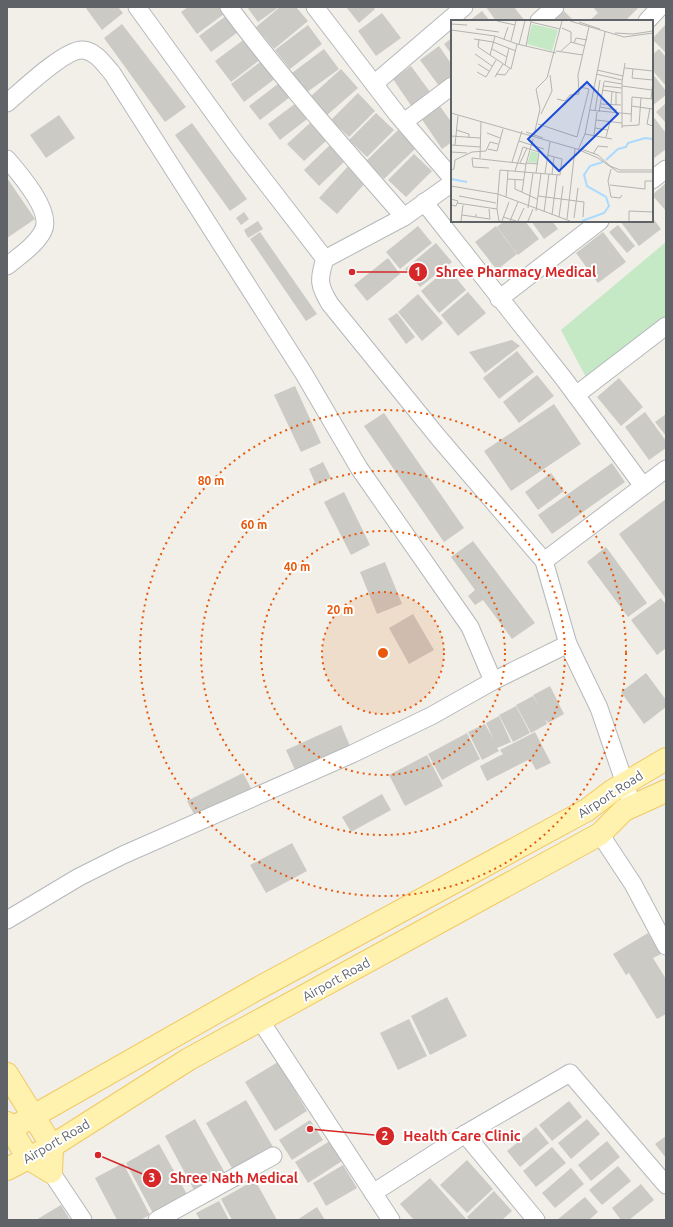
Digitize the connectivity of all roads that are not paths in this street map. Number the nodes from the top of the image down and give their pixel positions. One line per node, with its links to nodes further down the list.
1 (137, 7): 19 (street)
2 (229, 7): 17 (street)
3 (315, 7): 9 (street)
4 (464, 7): 9 (street)
5 (555, 7): 7 (street)
6 (660, 7): 8 (street)
7 (540, 20)
8 (648, 20)
9 (374, 84): 12 (street)
10 (451, 87): 12 (street)
11 (7, 103): 28 (street)
12 (404, 122): 14 (street)
13 (7, 159): 20 (street)
14 (451, 177)
15 (451, 184): 16 (street)
16 (424, 202): 17 (street); 21 (street)
17 (404, 217): 19 (street)
18 (599, 222): 21 (street)
19 (325, 259): 26 (street)
20 (7, 266)
21 (500, 299): 23 (street)
22 (666, 326): 23 (street)
23 (576, 395): 25 (street)
24 (666, 469): 25 (street)
25 (643, 486): 26 (street)
26 (544, 561): 27 (street)
27 (568, 644): 28 (street); 30 (street)
28 (492, 681): 34 (street)
29 (666, 759): 30 (main road, Airport Road)
30 (625, 783): 32 (street); 38 (main road, Airport Road)
31 (666, 791): 32 (main road, Airport Road)
32 (633, 807): 33 (main road, Airport Road)
33 (600, 834): 35 (street); 36 (main road, Airport Road)
34 (7, 920)
35 (666, 946)
36 (260, 1020): 41 (main road, Airport Road); 47 (street)
37 (7, 1074): 38 (main road)
38 (33, 1116): 39 (main road, Airport Road); 41 (main road)
39 (8, 1127): 43 (main road)
40 (465, 1134): 46 (street); 47 (street); 51 (street)
41 (52, 1146): 43 (main road, Airport Road); 45 (main road)
42 (274, 1156): 49 (street)
43 (28, 1158): 44 (main road, Airport Road); 45 (main road)
44 (7, 1169)
45 (51, 1172): 48 (street)
46 (666, 1185)
47 (373, 1193): 50 (street)
48 (83, 1220)
49 (157, 1220)
50 (391, 1220)
51 (536, 1220)

